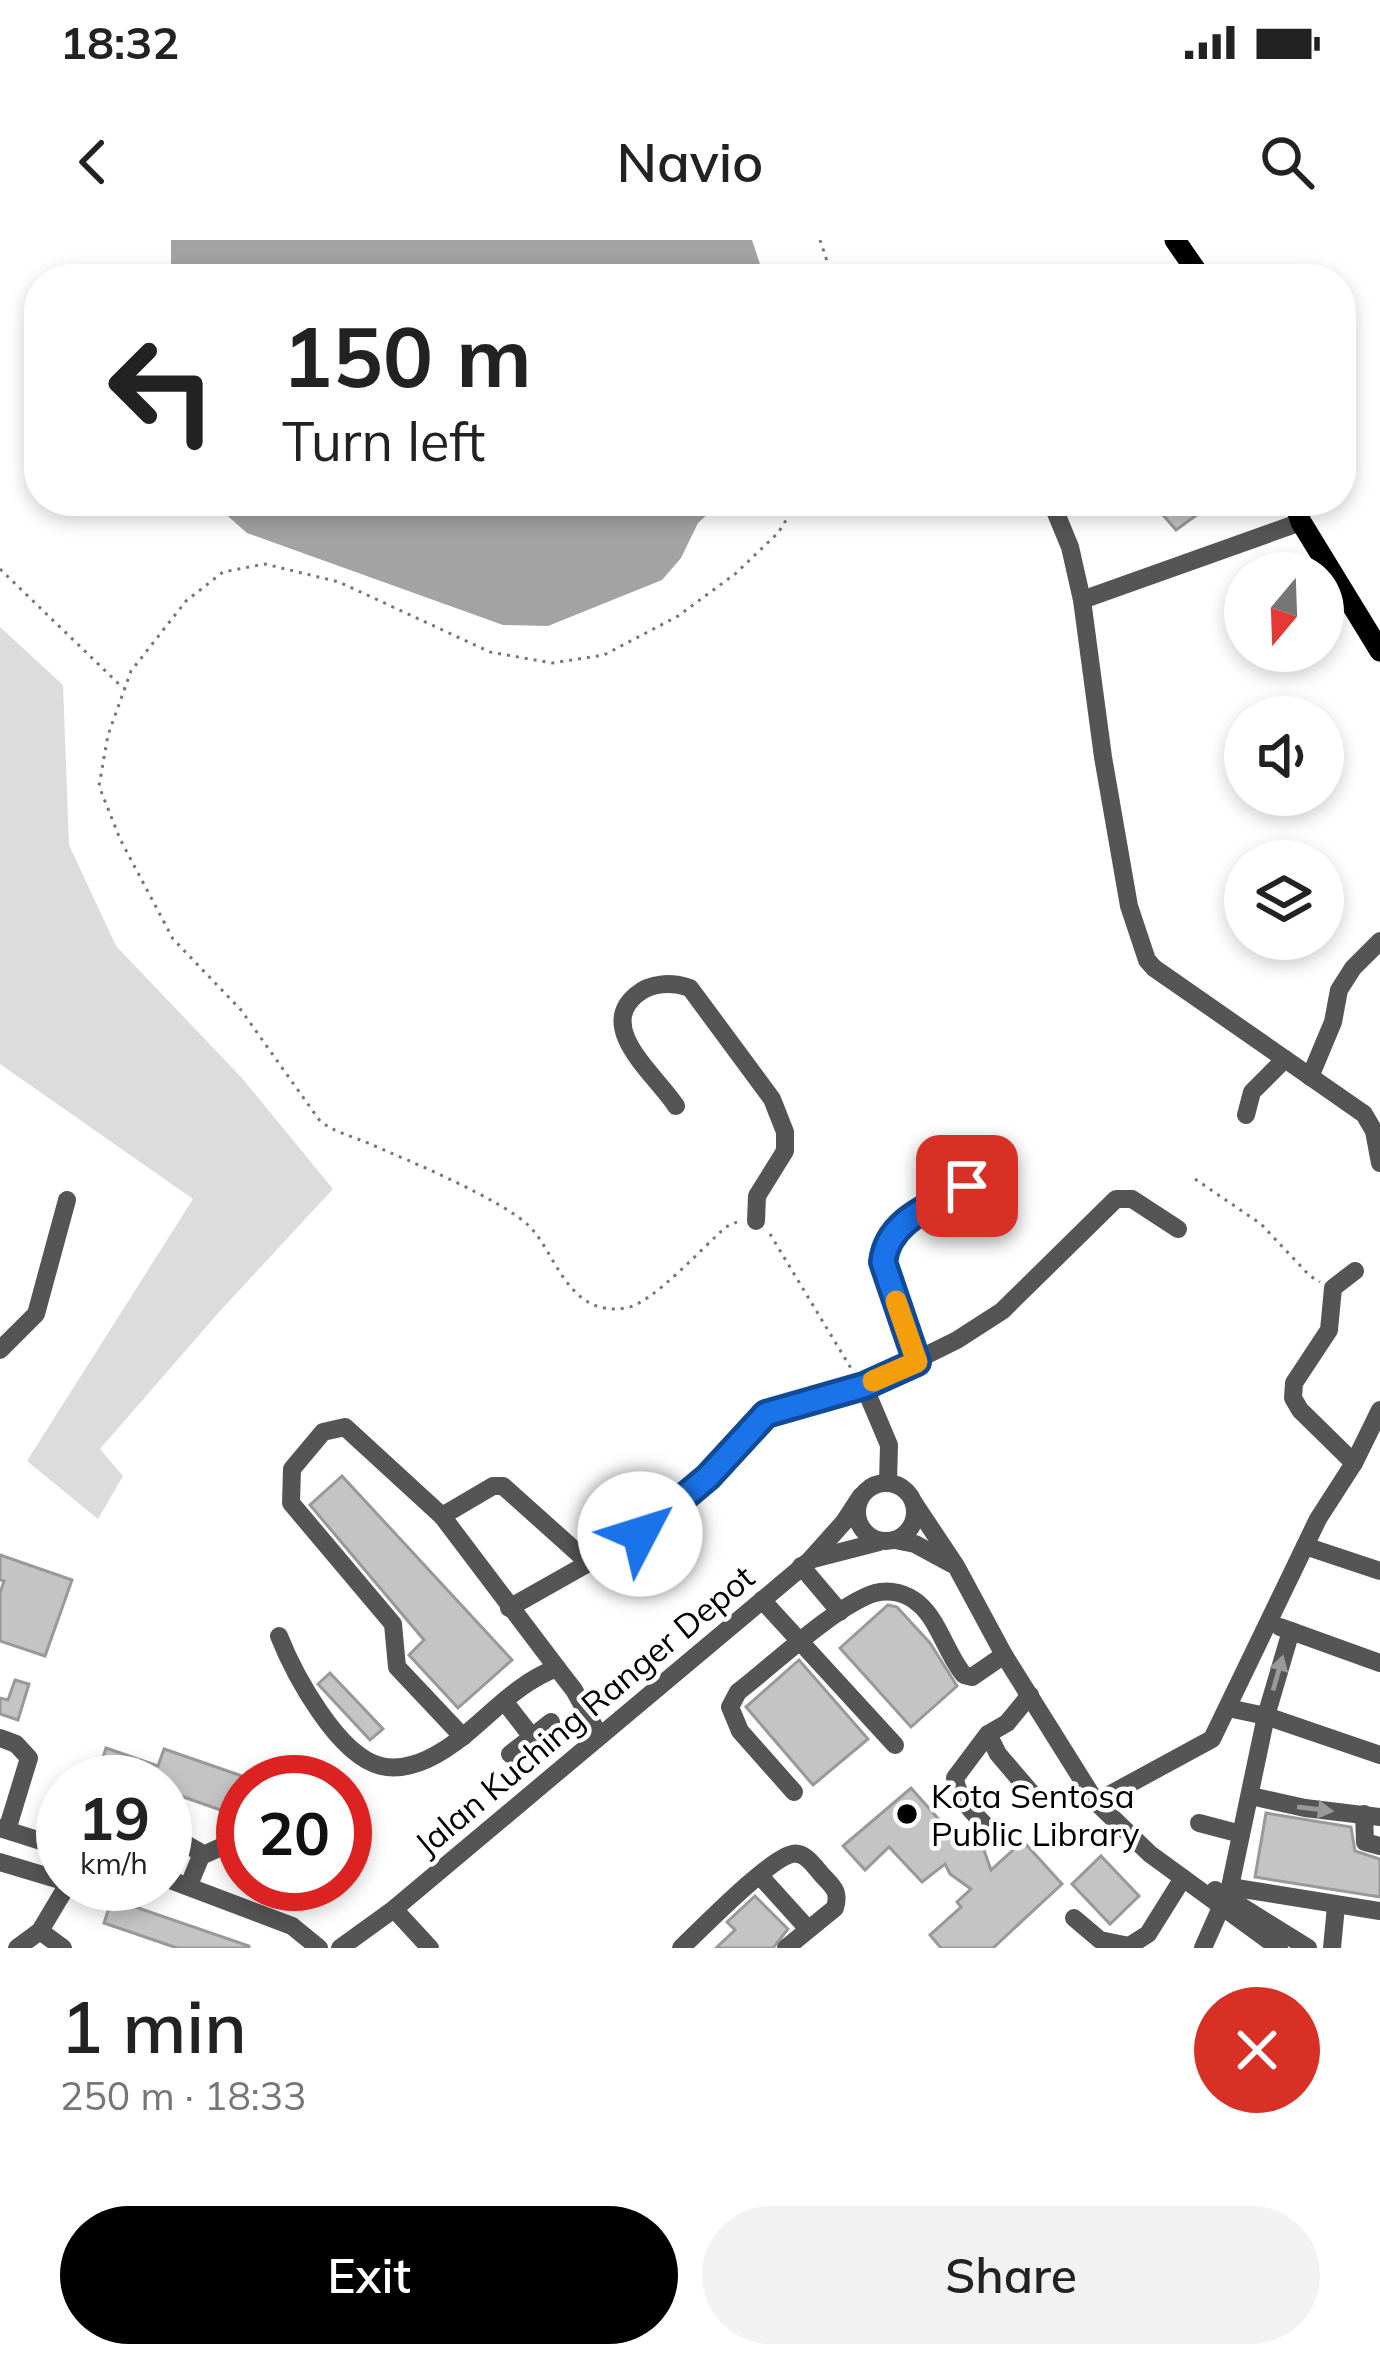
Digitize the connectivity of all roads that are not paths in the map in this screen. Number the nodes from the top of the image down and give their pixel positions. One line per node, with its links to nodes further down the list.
1 (1058, 516): 4 (street)
2 (1288, 516): 4 (street)
3 (1300, 516): 5 (main road)
4 (1082, 599): 7 (street)
5 (1380, 651)
6 (1380, 941): 8 (street)
7 (1285, 1059): 8 (street); 10 (street)
8 (1310, 1077): 11 (street)
9 (676, 1106): 14 (street)
10 (1246, 1115)
11 (1380, 1162)
12 (1001, 1168): 18 (street)
13 (67, 1200): 17 (street)
14 (756, 1221)
15 (1178, 1228): 18 (street)
16 (1355, 1271): 21 (street)
17 (0, 1350)
18 (917, 1362): 19 (street)
19 (864, 1386): 22 (street); 28 (street)
20 (1380, 1410): 21 (street)
21 (1354, 1463): 27 (street)
22 (888, 1483): 23 (street); 24 (street)
23 (862, 1496): 26 (street); 29 (street, Jalan Kuching Ranger Depot)
24 (914, 1503): 26 (street); 30 (street)
25 (442, 1516): 28 (street); 33 (street); 49 (street)
26 (888, 1540): 29 (street); 30 (street)
27 (1305, 1546): 31 (street); 35 (street)
28 (589, 1563): 33 (street)
29 (805, 1563): 32 (street, Jalan Kuching Ranger Depot); 34 (street)
30 (956, 1566): 39 (street)
31 (1380, 1570)
32 (762, 1600): 38 (street); 48 (street, Jalan Kuching Ranger Depot)
33 (509, 1608): 41 (street)
34 (840, 1612): 38 (street); 39 (street)
35 (1270, 1624): 36 (street); 44 (street)
36 (1291, 1631): 40 (street); 45 (street, one-way to 36)
37 (279, 1636): 49 (street)
38 (803, 1642): 52 (street); 55 (street)
39 (1004, 1655): 42 (street)
40 (1380, 1663)
41 (556, 1668): 43 (street); 48 (street)
42 (1030, 1695): 47 (street); 57 (street)
43 (504, 1701): 49 (street); 50 (street)
44 (1228, 1708): 45 (street); 57 (street)
45 (1265, 1716): 54 (street); 56 (street)
46 (551, 1722): 50 (street)
47 (988, 1734): 58 (street); 63 (street)
48 (599, 1735): 77 (street, Jalan Kuching Ranger Depot)
49 (463, 1736)
50 (532, 1737): 53 (street)
51 (0, 1738): 61 (street)
52 (895, 1745)
53 (510, 1754)
54 (1380, 1756)
55 (794, 1792)
56 (1251, 1796): 59 (street, one-way to 59); 62 (street)
57 (1096, 1802): 72 (street)
58 (1040, 1803)
59 (1372, 1815): 66 (street)
60 (1199, 1823): 62 (street)
61 (4, 1829): 64 (street)
62 (1241, 1834): 75 (street)
63 (995, 1836)
64 (36, 1839)
65 (192, 1844): 68 (street)
66 (1380, 1846)
67 (216, 1849): 68 (street)
68 (200, 1856): 73 (street)
69 (0, 1862): 70 (street)
70 (36, 1873)
71 (760, 1876): 81 (street); 81 (street); 88 (street)
72 (1183, 1878): 75 (street); 80 (street)
73 (192, 1880)
74 (192, 1887): 85 (street)
75 (1226, 1897): 76 (street); 90 (street); 91 (street); 92 (street)
76 (1336, 1906): 79 (street); 93 (street)
77 (394, 1910): 86 (street, Jalan Kuching Ranger Depot); 87 (street)
78 (51, 1911): 82 (street)
79 (1380, 1911)
80 (1074, 1918)
81 (808, 1929): 89 (street)
82 (40, 1931): 83 (street); 84 (street)
83 (17, 1948)
84 (63, 1948)
85 (319, 1948)
86 (340, 1948)
87 (430, 1948)
88 (681, 1948)
89 (786, 1948)
90 (1203, 1948)
91 (1279, 1948)
92 (1308, 1948)
93 (1332, 1948)

